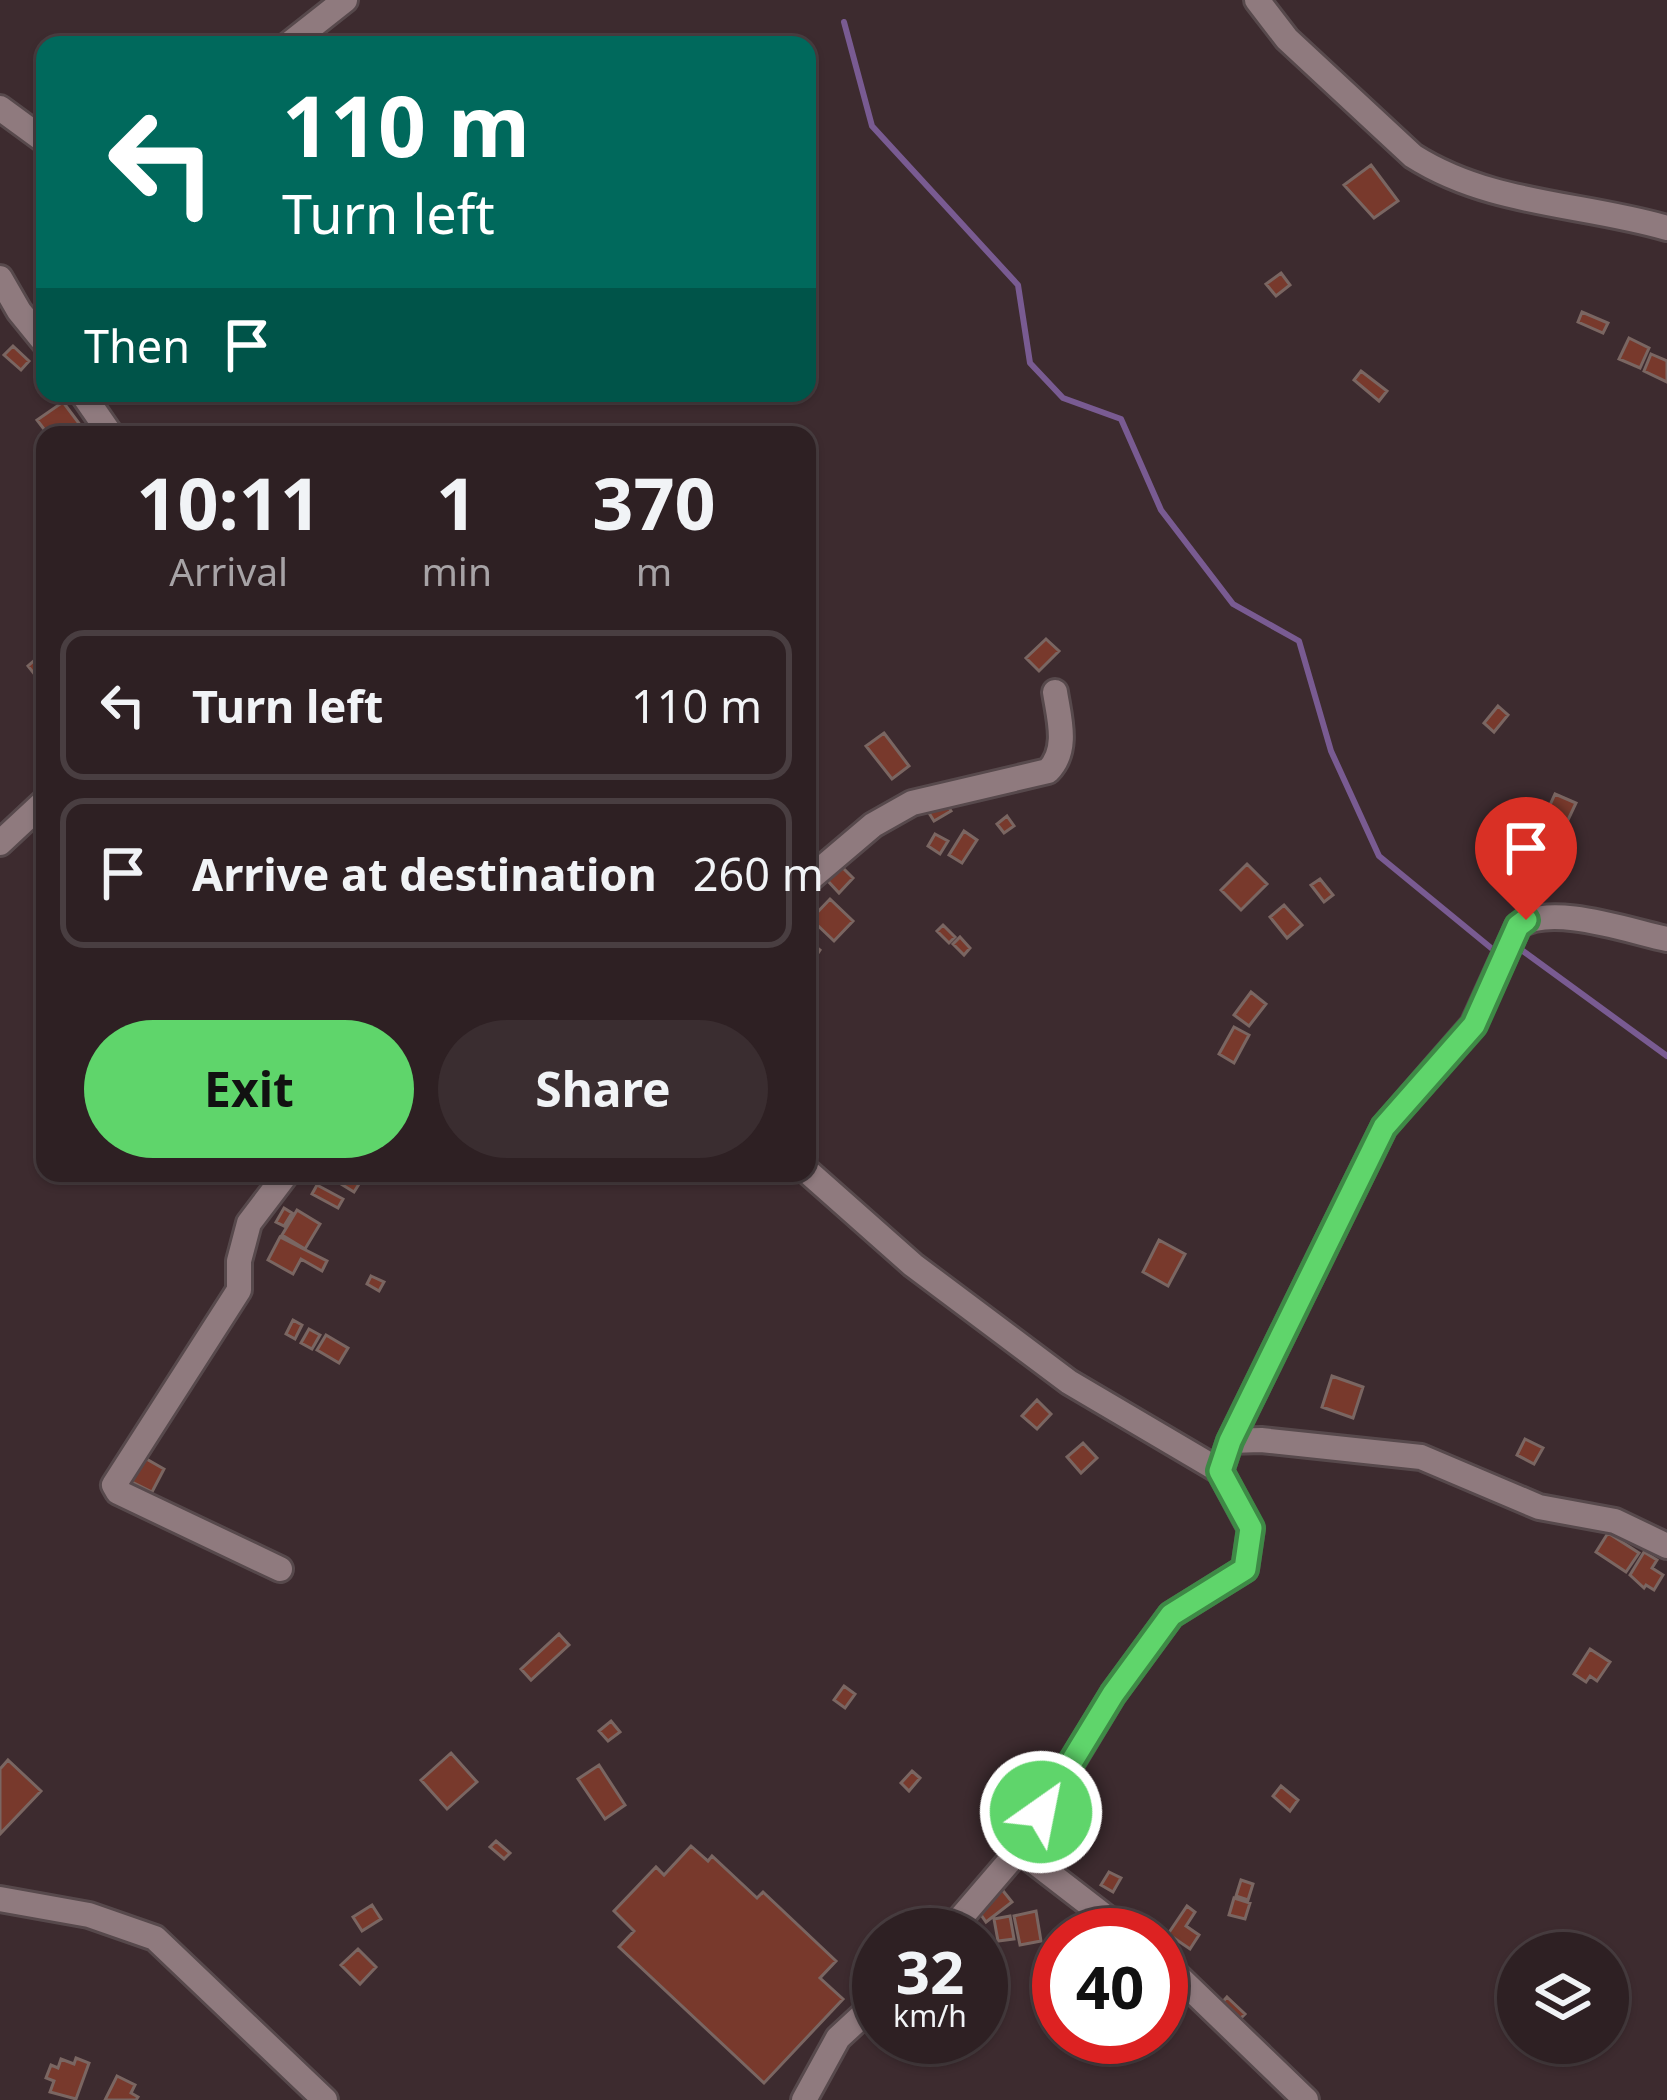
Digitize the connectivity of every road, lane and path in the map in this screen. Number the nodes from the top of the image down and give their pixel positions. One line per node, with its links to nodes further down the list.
1 (345, 0): 3 (street)
2 (1257, 0): 6 (street)
3 (299, 36)
4 (0, 108): 5 (street)
5 (36, 134)
6 (1667, 228)
7 (0, 278): 8 (street)
8 (36, 331)
9 (1055, 692): 12 (street)
10 (36, 809): 11 (street)
11 (0, 843)
12 (816, 874)
13 (1667, 939): 16 (street)
14 (816, 1180): 17 (street)
15 (280, 1182): 19 (street)
16 (1230, 1441): 17 (street); 18 (street)
17 (1220, 1471): 20 (street)
18 (1667, 1546)
19 (280, 1569)
20 (1019, 1850): 22 (street); 23 (street)
21 (0, 1899): 27 (street)
22 (969, 1908)
23 (1094, 1908)
24 (1188, 1987): 26 (street)
25 (852, 2025): 28 (street)
26 (1296, 2097)
27 (326, 2100)
28 (804, 2100)

